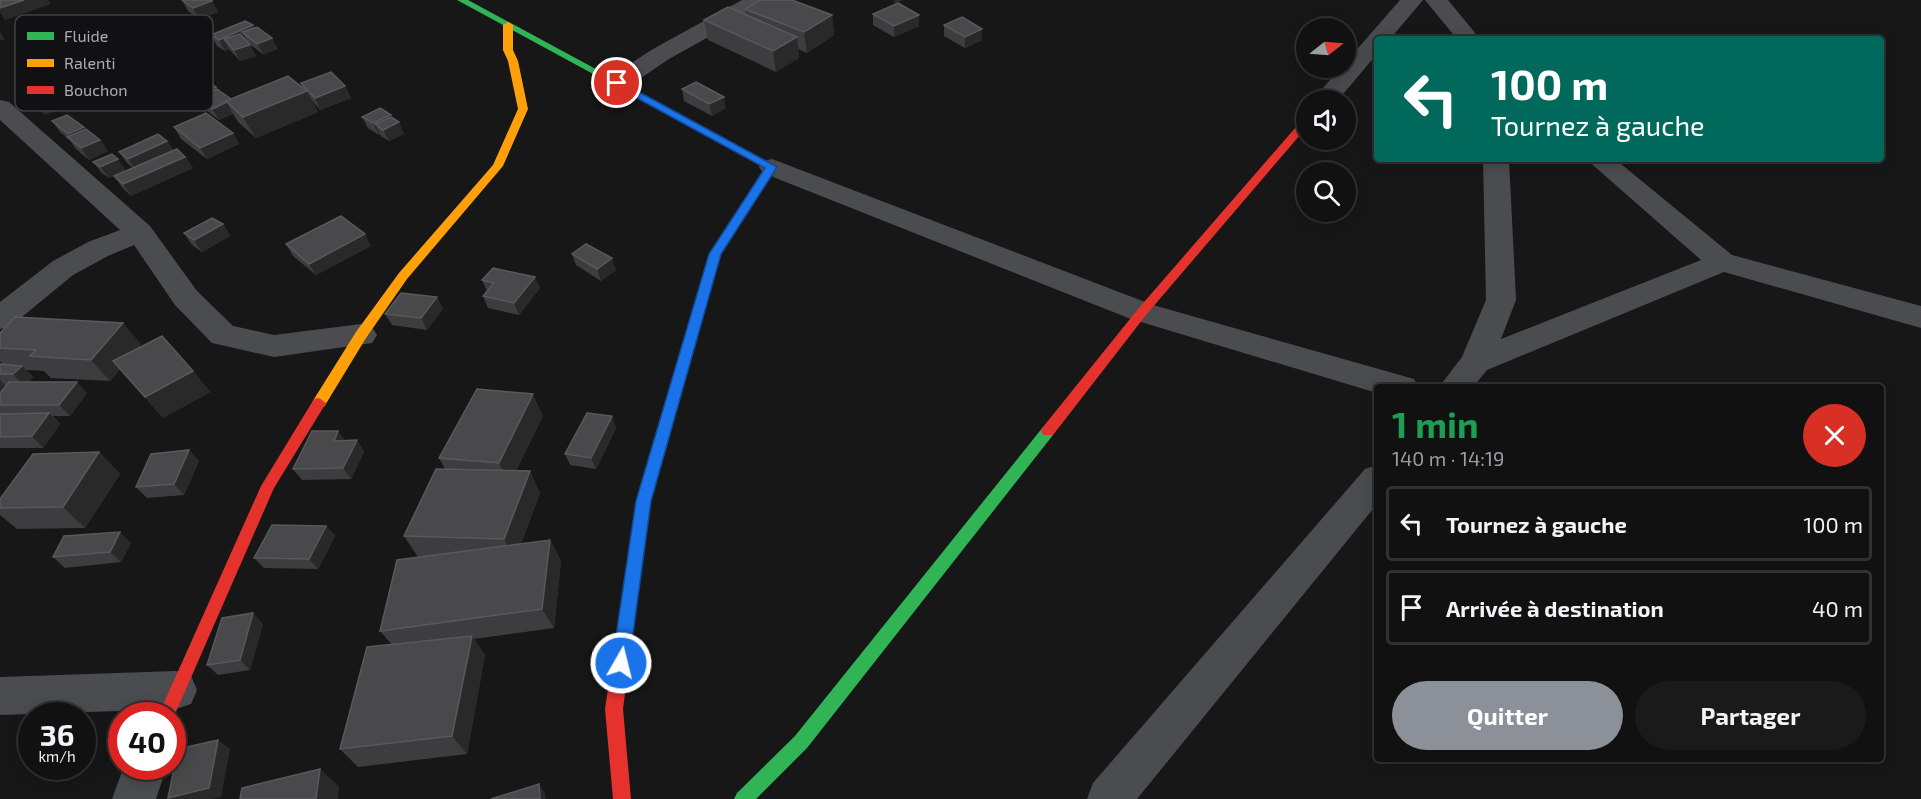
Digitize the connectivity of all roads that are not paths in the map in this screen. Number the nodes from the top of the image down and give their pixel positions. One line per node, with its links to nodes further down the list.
1 (463, 0): 5 (street)
2 (758, 0): 9 (street)
3 (1412, 0): 6 (street)
4 (1436, 0): 7 (street)
5 (508, 25): 9 (street); 21 (street)
6 (1381, 36)
7 (1466, 36)
8 (1374, 45): 10 (street)
9 (617, 83): 15 (street)
10 (1334, 90)
11 (0, 107): 16 (street)
12 (1296, 134): 18 (street)
13 (1496, 162): 22 (street)
14 (1603, 162): 17 (street)
15 (772, 167): 18 (street); 31 (street)
16 (140, 232): 20 (street); 21 (street)
17 (1722, 262): 19 (street); 22 (street)
18 (1142, 312): 23 (street); 32 (street)
19 (1921, 317)
20 (0, 318)
21 (361, 335): 28 (street)
22 (1476, 362): 24 (street)
23 (1390, 384)
24 (1458, 384)
25 (1374, 483): 33 (street)
26 (0, 696): 27 (street)
27 (147, 702)
28 (171, 702)
29 (141, 780): 30 (street)
30 (134, 799)
31 (622, 799)
32 (743, 799)
33 (1109, 799)

